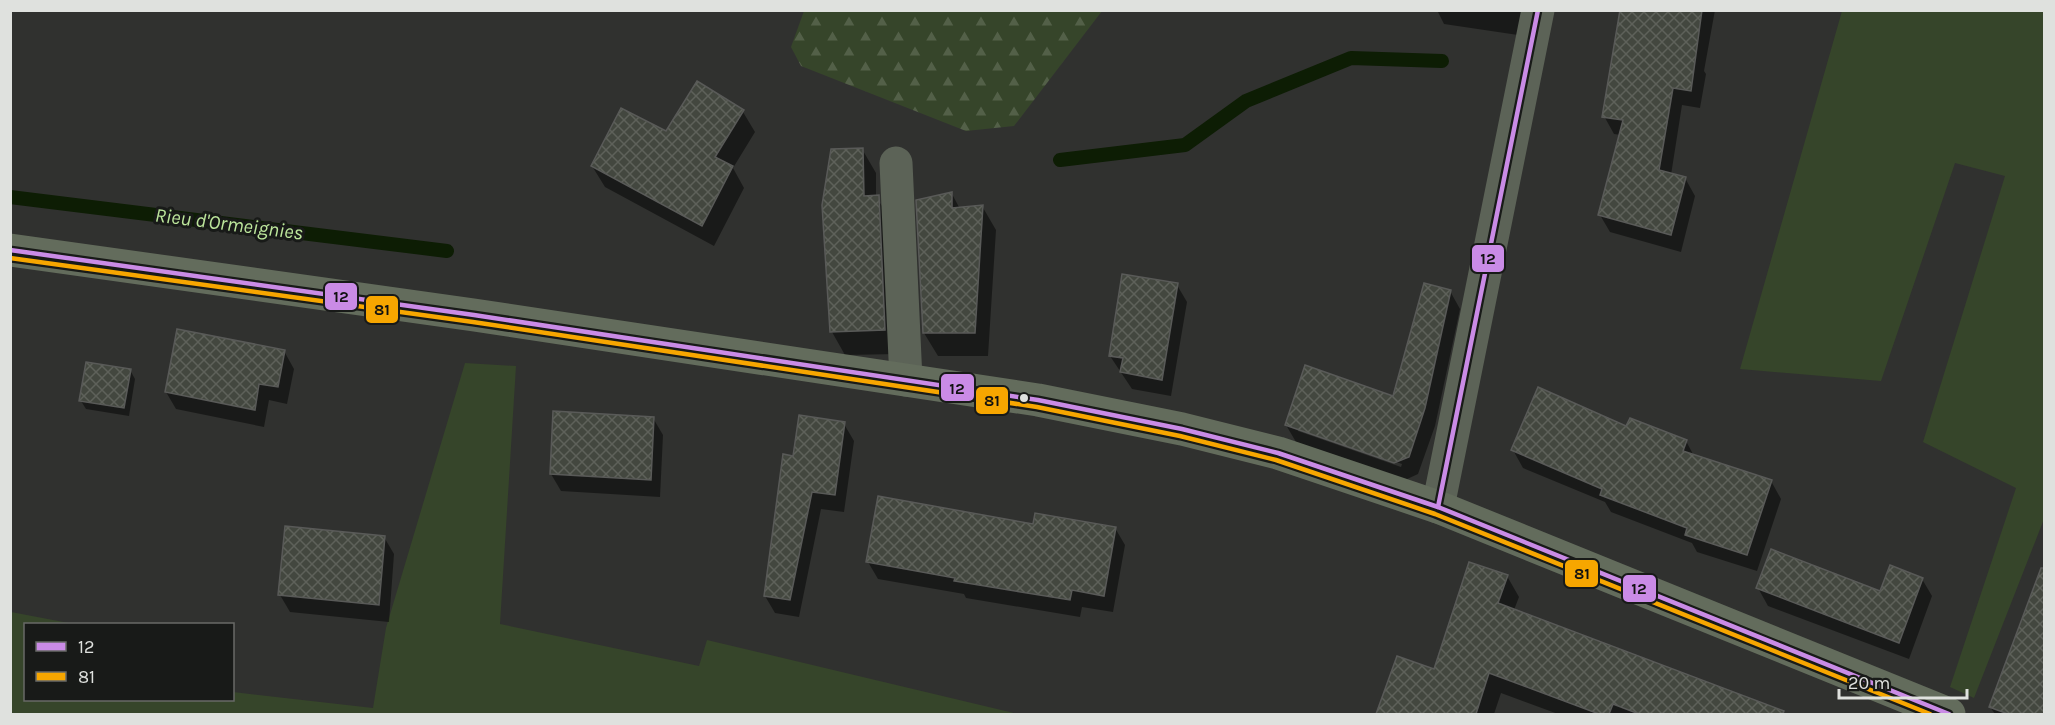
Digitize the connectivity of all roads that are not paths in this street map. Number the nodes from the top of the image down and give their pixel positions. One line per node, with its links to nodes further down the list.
1 (1539, 10): 5 (street)
2 (896, 164): 4 (street)
3 (10, 250): 4 (main road)
4 (906, 380): 5 (main road)
5 (1438, 507): 6 (main road)
6 (1949, 714)

